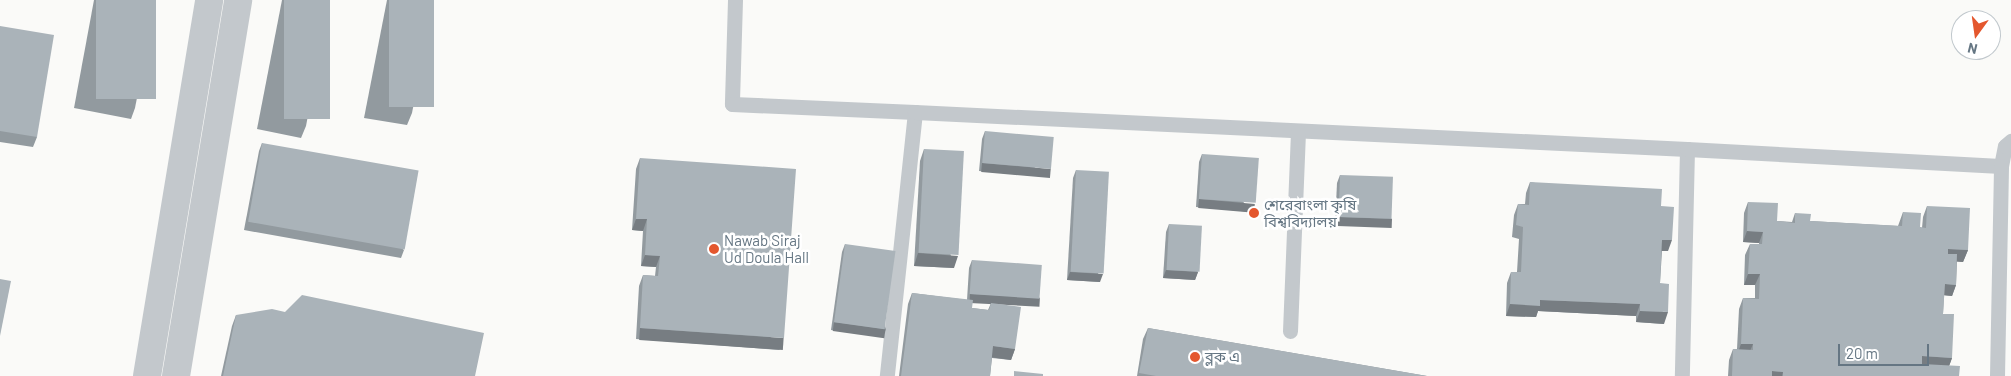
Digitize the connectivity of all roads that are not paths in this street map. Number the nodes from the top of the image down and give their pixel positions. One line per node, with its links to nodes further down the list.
1 (208, 0): 10 (street)
2 (238, 0): 11 (street)
3 (735, 0): 4 (lane)
4 (915, 112): 5 (lane); 12 (lane)
5 (1298, 131): 7 (lane); 9 (lane)
6 (2011, 141): 8 (lane)
7 (1687, 149): 8 (lane); 13 (lane)
8 (2001, 166): 14 (lane)
9 (1290, 331)
10 (147, 376)
11 (176, 376)
12 (887, 376)
13 (1682, 376)
14 (1996, 376)

